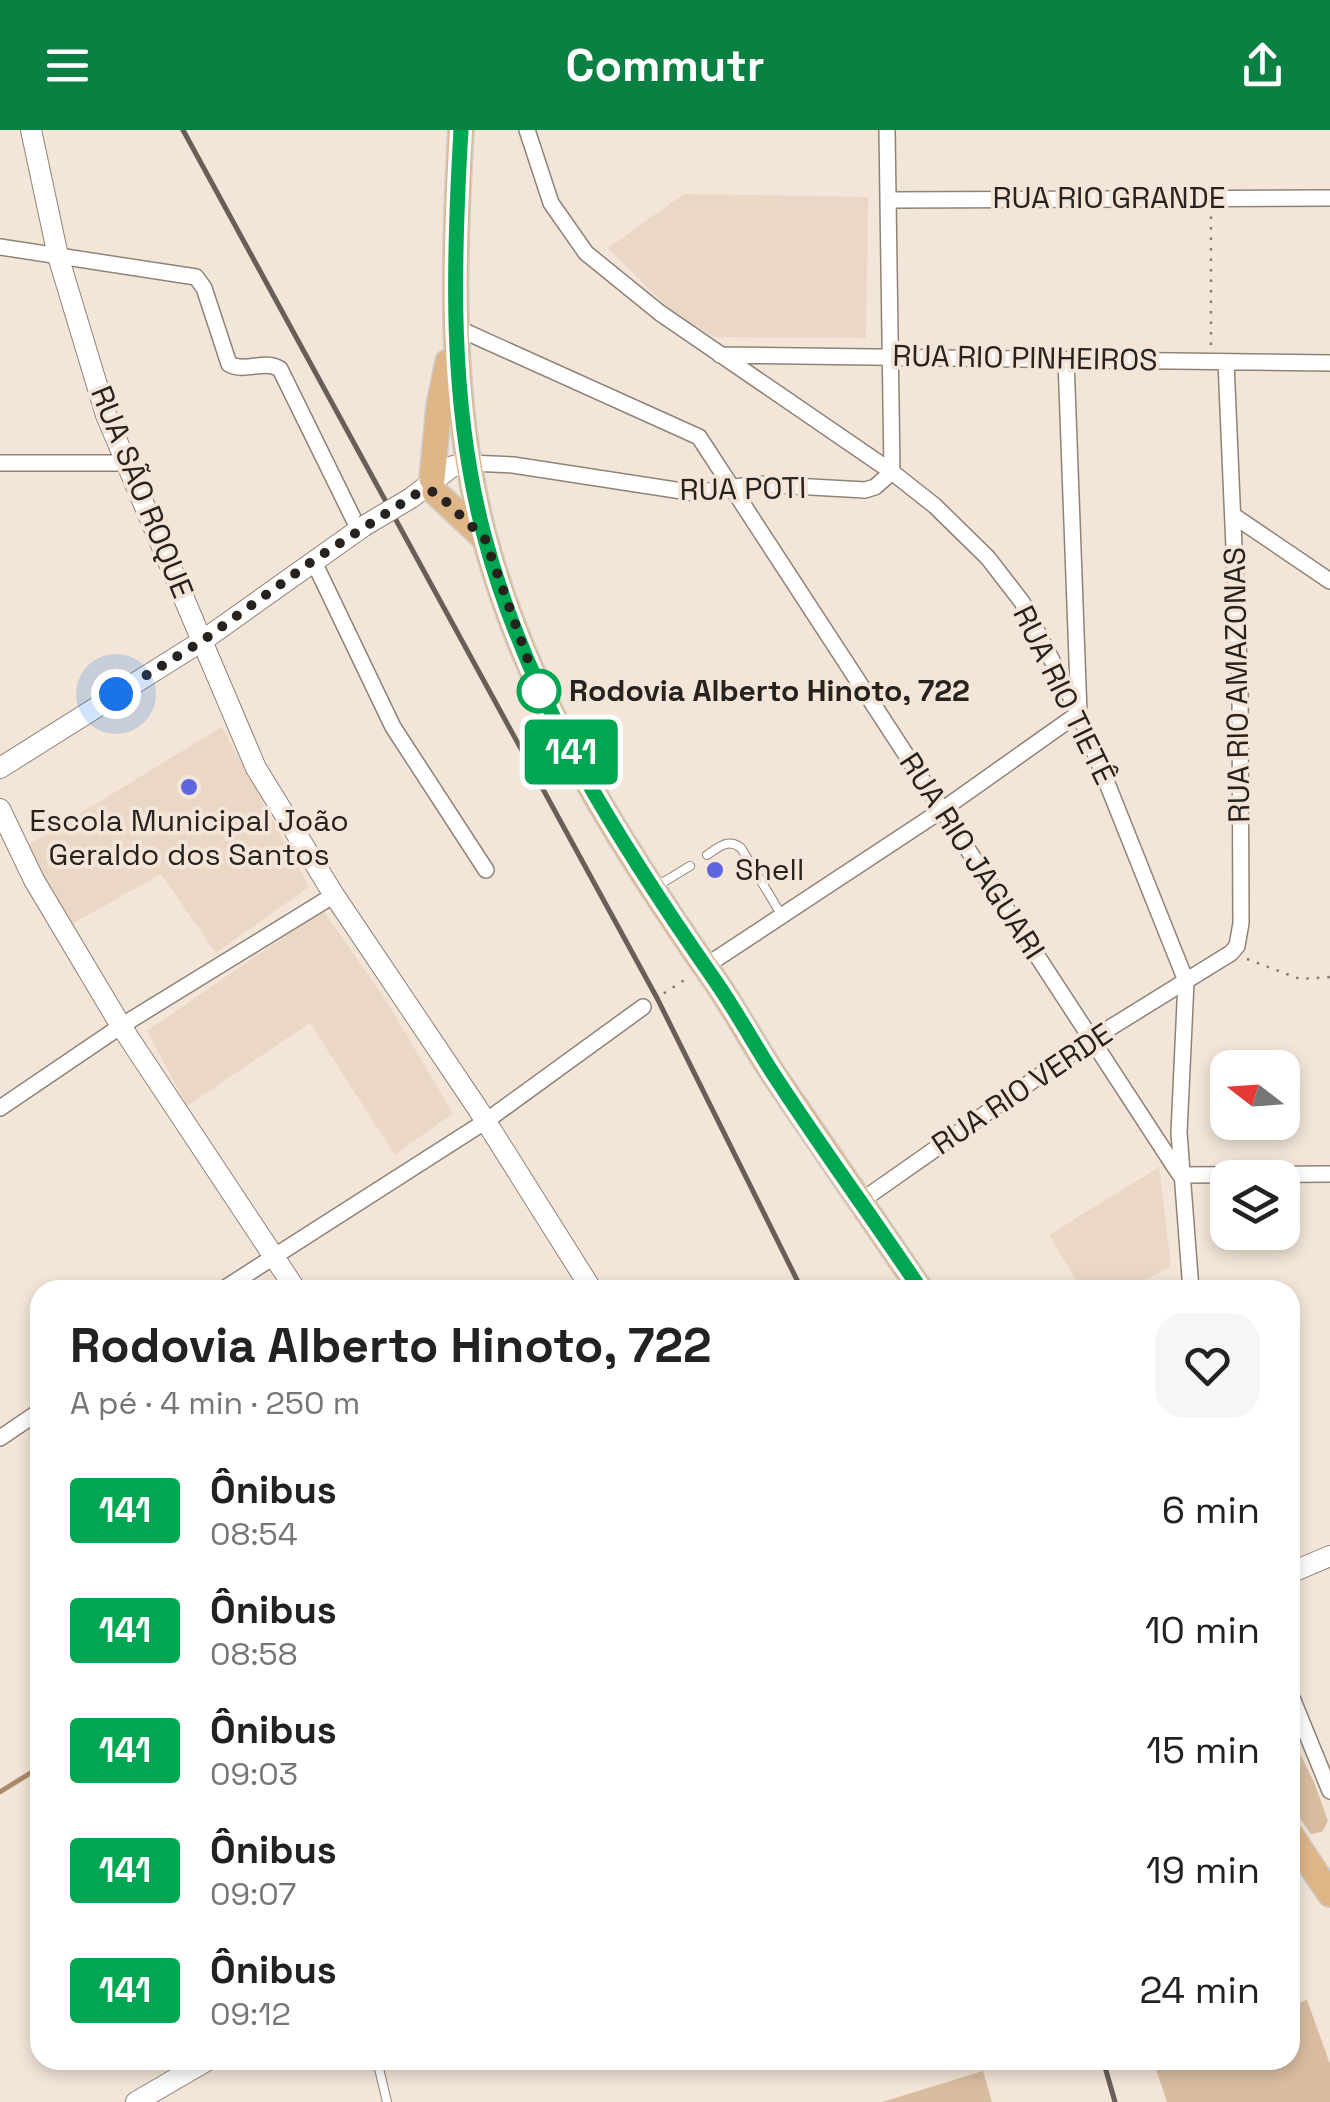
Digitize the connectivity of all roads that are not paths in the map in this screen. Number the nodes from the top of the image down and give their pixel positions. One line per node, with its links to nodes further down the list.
1 (31, 130): 8 (street, RUA SÃO ROQUE)
2 (460, 130): 9 (main road)
3 (526, 130): 10 (street, RUA RIO TIETÊ)
4 (887, 130): 6 (street)
5 (1330, 198): 6 (street, RUA RIO GRANDE)
6 (888, 200): 11 (street)
7 (0, 247): 8 (street)
8 (58, 256): 16 (street, RUA SÃO ROQUE); 22 (street)
9 (455, 327): 18 (main road); 19 (street, RUA RIO JAGUARI); 20 (main road)
10 (720, 354): 11 (street, RUA RIO PINHEIROS); 17 (street, RUA RIO TIETÊ)
11 (890, 356): 12 (street, RUA RIO PINHEIROS); 17 (street)
12 (1066, 360): 13 (street, RUA RIO PINHEIROS); 27 (street)
13 (1218, 361): 14 (street, RUA RIO PINHEIROS); 21 (street, RUA RIO AMAZONAS)
14 (1330, 363)
15 (2, 459): 16 (street)
16 (126, 463): 26 (street, RUA SÃO ROQUE)
17 (892, 472): 19 (street, RUA POTI); 27 (street, RUA RIO TIETÊ)
18 (471, 475): 19 (street, RUA POTI); 20 (street); 23 (main road)
19 (732, 488): 30 (street, RUA RIO JAGUARI)
20 (425, 490): 22 (street, bridge); 23 (main road)
21 (1234, 516): 25 (street); 38 (street, RUA RIO AMAZONAS)
22 (362, 528): 24 (street)
23 (485, 539): 34 (main road)
24 (314, 560): 26 (street); 33 (street)
25 (1330, 581)
26 (202, 641): 28 (street); 35 (street, RUA SÃO ROQUE)
27 (1080, 713): 30 (street); 38 (street, RUA RIO TIETÊ)
28 (0, 768)
29 (0, 809): 40 (street)
30 (942, 810): 36 (street); 41 (street, RUA RIO JAGUARI)
31 (708, 856): 36 (lane)
32 (690, 866): 34 (lane)
33 (486, 870)
34 (654, 889): 37 (main road)
35 (334, 895): 40 (street); 43 (street, RUA SÃO ROQUE)
36 (781, 914): 37 (street)
37 (704, 967): 46 (main road)
38 (1186, 982): 41 (street, RUA RIO VERDE); 45 (street, RUA RIO TIETÊ)
39 (644, 1007): 43 (street)
40 (122, 1026): 42 (street); 47 (street)
41 (1092, 1039): 45 (street, RUA RIO JAGUARI); 46 (street, RUA RIO VERDE)
42 (0, 1108)
43 (486, 1121): 47 (street); 50 (street, RUA SÃO ROQUE)
44 (1330, 1174): 45 (street)
45 (1180, 1175): 52 (street, RUA RIO TIETÊ)
46 (861, 1201): 51 (main road)
47 (273, 1256): 48 (street); 49 (street)
48 (237, 1280)
49 (289, 1280)
50 (586, 1280)
51 (914, 1280)
52 (1190, 1280)
53 (30, 1418): 54 (street)
54 (0, 1438)
55 (1330, 1556): 56 (street)
56 (1300, 1569)
57 (1300, 1717): 58 (street)
58 (1330, 1790)
59 (1302, 1846): 60 (main road)
60 (1330, 1894)
61 (191, 2070): 63 (street)
62 (380, 2070): 64 (lane)
63 (136, 2102)
64 (388, 2102)

